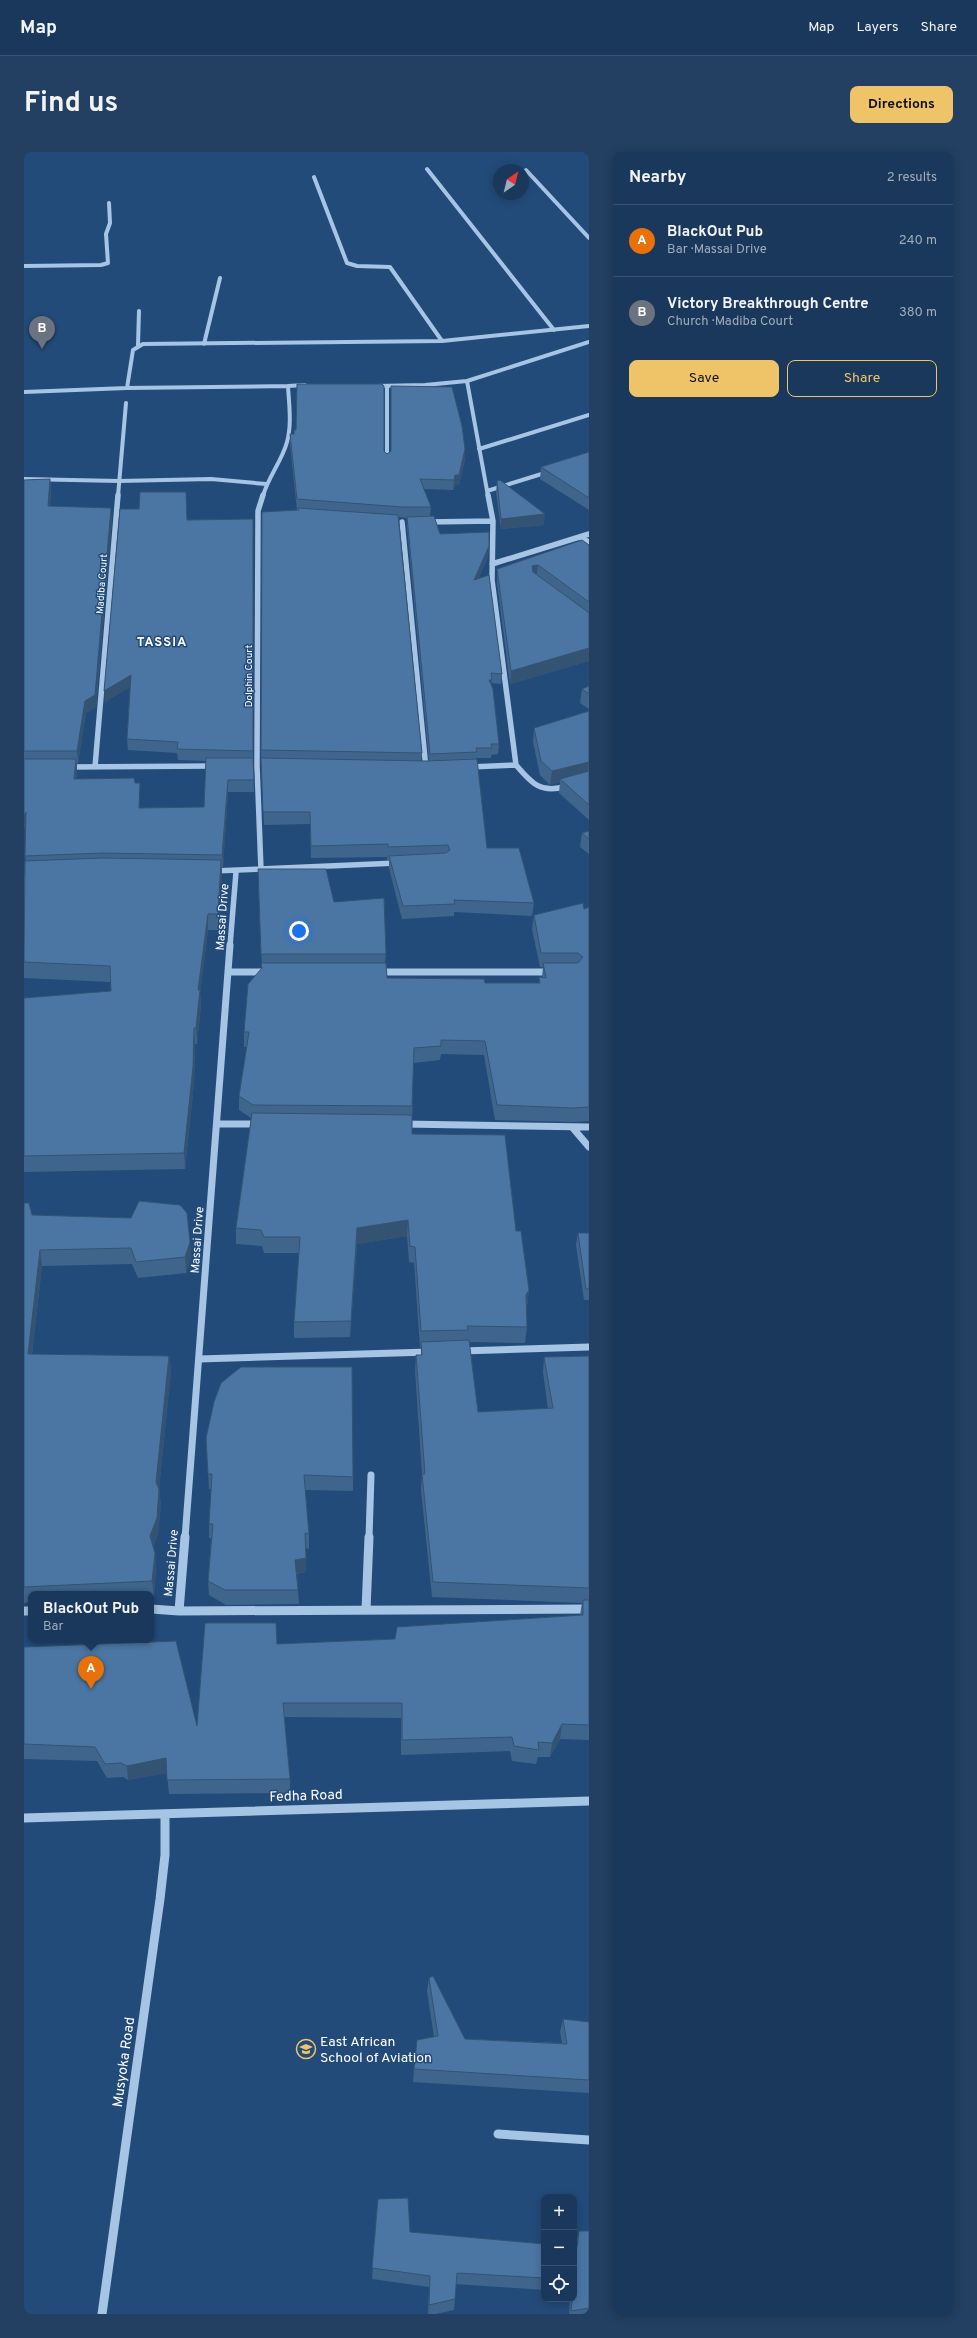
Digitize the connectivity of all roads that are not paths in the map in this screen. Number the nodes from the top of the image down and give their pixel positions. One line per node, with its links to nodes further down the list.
1 (427, 169): 10 (street)
2 (529, 173): 5 (street)
3 (314, 177): 11 (street)
4 (109, 203): 6 (street)
5 (589, 238)
6 (24, 266)
7 (220, 278): 13 (street)
8 (139, 311): 14 (street)
9 (589, 326): 10 (street)
10 (554, 330): 11 (street)
11 (442, 341): 13 (street)
12 (589, 342): 15 (street)
13 (204, 344): 14 (street)
14 (138, 346): 20 (street)
15 (468, 381): 19 (street); 24 (street)
16 (310, 385): 17 (street)
17 (288, 386): 20 (street); 29 (street, Dolphin Court)
18 (372, 386): 19 (street)
19 (387, 387): 25 (street)
20 (127, 388): 21 (street)
21 (24, 392)
22 (126, 403): 28 (street, Madiba Court)
23 (589, 415): 24 (street)
24 (480, 449): 30 (street)
25 (387, 461)
26 (553, 471): 30 (street)
27 (24, 479): 28 (street)
28 (118, 481): 29 (street); 48 (street, Madiba Court)
29 (266, 484): 31 (street, Dolphin Court)
30 (487, 491): 33 (street)
31 (258, 511): 32 (street); 45 (street, Dolphin Court)
32 (265, 512)
33 (493, 521): 37 (street); 41 (street)
34 (394, 522): 35 (street)
35 (402, 522): 36 (street); 51 (street)
36 (410, 522)
37 (417, 522)
38 (589, 534): 39 (street)
39 (579, 537): 40 (street); 41 (street)
40 (589, 542)
41 (492, 564): 42 (street)
42 (516, 765): 49 (street); 53 (street)
43 (218, 766): 48 (street)
44 (249, 766): 45 (street)
45 (256, 766): 46 (street); 55 (street, Dolphin Court)
46 (264, 766)
47 (64, 767): 48 (street)
48 (95, 767)
49 (464, 767)
50 (418, 769): 51 (street)
51 (426, 769): 52 (street)
52 (434, 769)
53 (574, 784)
54 (405, 863): 55 (street)
55 (261, 870): 57 (street)
56 (205, 871): 57 (street)
57 (236, 872): 58 (street, Massai Drive)
58 (230, 972): 59 (street); 62 (street, Massai Drive)
59 (277, 972)
60 (371, 972): 61 (street)
61 (560, 972)
62 (217, 1124): 63 (street); 71 (street, Massai Drive)
63 (265, 1124)
64 (392, 1124): 65 (street)
65 (572, 1127): 66 (street); 67 (street)
66 (589, 1127)
67 (589, 1147)
68 (589, 1347): 69 (street)
69 (452, 1351)
70 (436, 1352): 71 (street)
71 (199, 1359): 75 (street, Massai Drive)
72 (371, 1475): 76 (street)
73 (154, 1609): 75 (street)
74 (589, 1609): 76 (street)
75 (179, 1610): 76 (street)
76 (366, 1610)
77 (589, 1801): 78 (street, Fedha Road)
78 (165, 1814): 79 (street, Fedha Road); 82 (street, Musyoka Road)
79 (24, 1818)
80 (498, 2134): 81 (street)
81 (589, 2140)
82 (102, 2314)

